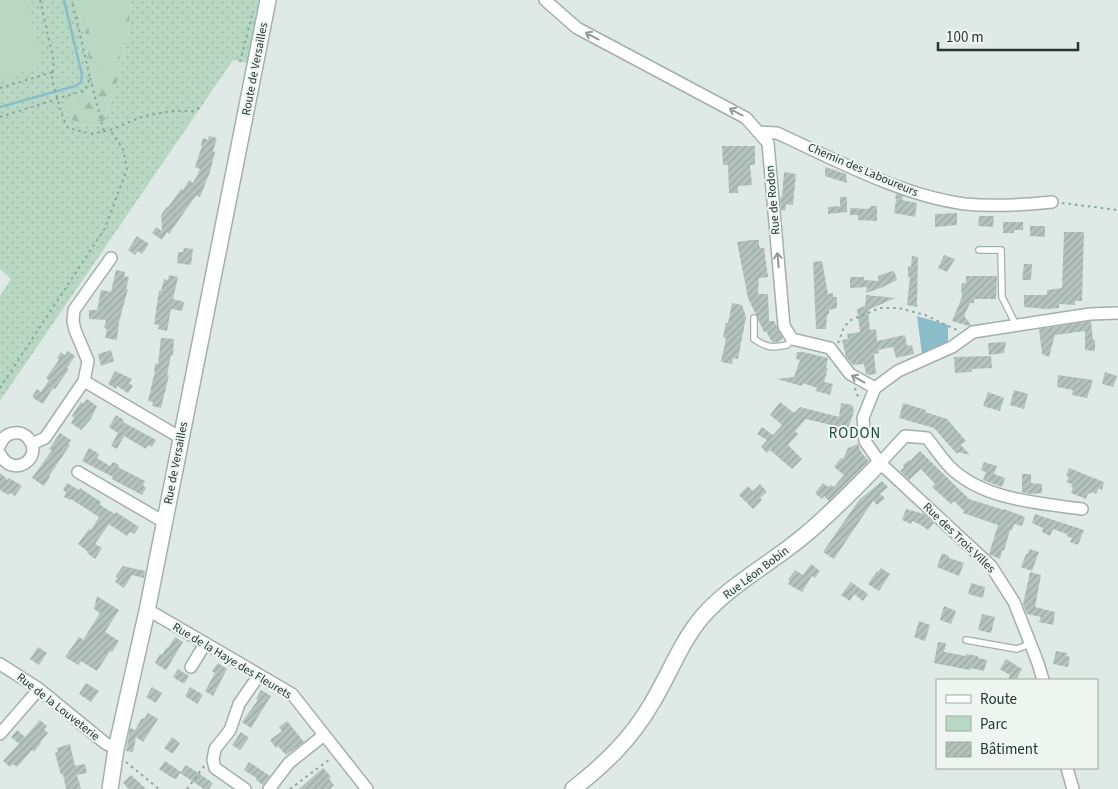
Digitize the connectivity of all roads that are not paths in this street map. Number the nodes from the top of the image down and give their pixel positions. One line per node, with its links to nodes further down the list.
1 (268, 0): 4 (street, Route de Versailles)
2 (545, 0): 3 (street, Rue de Rodon, one-way to 2)
3 (758, 132): 5 (street, Chemin des Laboureurs); 11 (street, Rue de Rodon, one-way to 3)
4 (241, 137): 14 (street, Rue de Versailles)
5 (1052, 202)
6 (979, 250): 10 (lane)
7 (111, 258): 12 (street)
8 (1118, 312): 10 (street)
9 (754, 318): 11 (lane)
10 (1016, 325): 13 (street)
11 (792, 339): 13 (street, one-way to 11)
12 (84, 382): 14 (street); 15 (street)
13 (875, 388): 18 (street)
14 (181, 438): 21 (street, Rue de Versailles)
15 (32, 444): 16 (street); 17 (street)
16 (0, 445)
17 (0, 454)
18 (880, 463): 20 (street); 25 (street, Rue des Trois Villes); 39 (street, Rue Léon Bobin)
19 (78, 472): 21 (street)
20 (1082, 509)
21 (164, 522): 22 (street, Rue de Versailles)
22 (147, 611): 24 (street, Rue de la Haye des Fleurets); 33 (street, Rue de Versailles)
23 (966, 640): 25 (lane)
24 (205, 644): 27 (street); 28 (street, Rue de la Haye des Fleurets)
25 (1030, 644): 29 (street, Rue des Trois Villes)
26 (0, 664): 30 (street, Rue de la Louveterie)
27 (191, 667)
28 (259, 675): 32 (street, Rue de la Haye des Fleurets); 36 (street)
29 (1043, 679)
30 (39, 690): 31 (street); 33 (street, Rue de la Louveterie)
31 (0, 734)
32 (324, 735): 37 (street); 38 (street, Rue de la Haye des Fleurets)
33 (116, 749): 35 (street, Rue de Versailles)
34 (1067, 769): 40 (street)
35 (110, 789)
36 (246, 789)
37 (269, 789)
38 (367, 789)
39 (573, 789)
40 (1073, 789)

